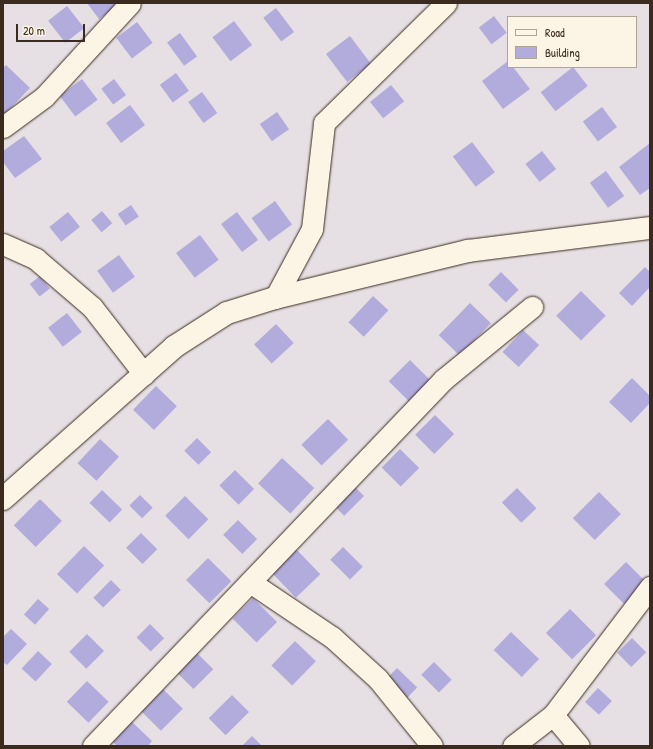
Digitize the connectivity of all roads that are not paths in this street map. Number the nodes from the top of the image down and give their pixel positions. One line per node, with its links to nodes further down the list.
1 (130, 3): 3 (street)
2 (446, 3): 6 (street)
3 (3, 127)
4 (650, 228): 6 (main road)
5 (3, 244): 8 (street)
6 (275, 298): 8 (main road)
7 (532, 307): 10 (street)
8 (144, 374): 9 (main road)
9 (3, 499)
10 (250, 582): 13 (street); 14 (street)
11 (650, 587): 12 (street)
12 (553, 715): 15 (street); 16 (street)
13 (93, 746)
14 (432, 746)
15 (513, 746)
16 (579, 746)

